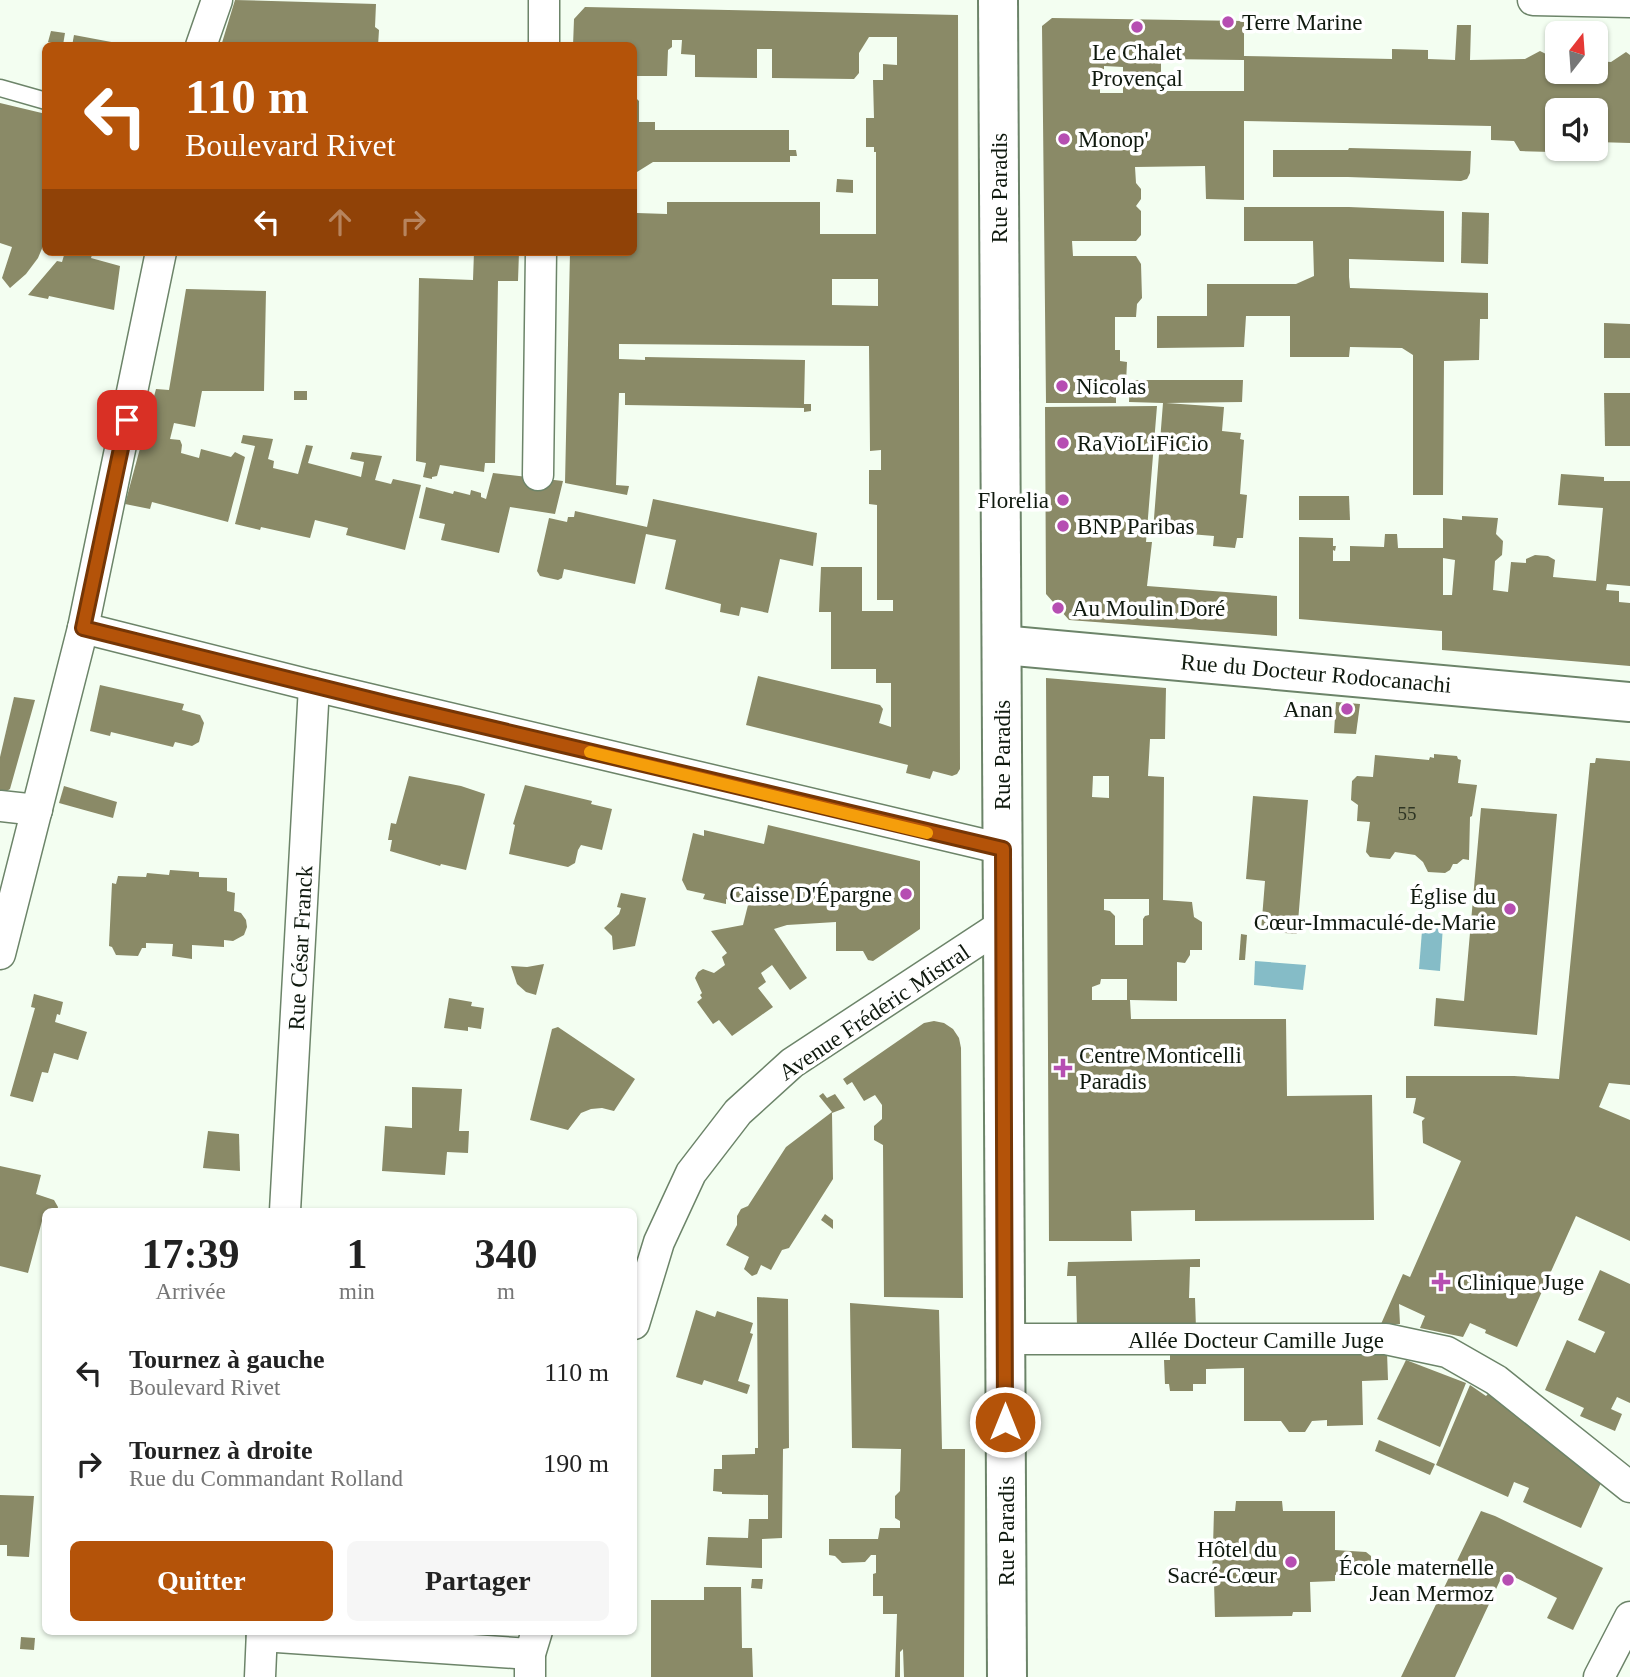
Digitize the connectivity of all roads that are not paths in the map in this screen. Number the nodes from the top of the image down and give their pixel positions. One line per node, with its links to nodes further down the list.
1 (218, 0): 6 (street)
2 (544, 0): 7 (street)
3 (998, 0): 14 (street, Rue Paradis)
4 (1533, 0): 5 (street)
5 (1630, 2)
6 (202, 42)
7 (544, 42)
8 (0, 88): 9 (lane)
9 (42, 100)
10 (160, 256): 13 (street)
11 (541, 256): 12 (street)
12 (538, 475)
13 (83, 628): 15 (street); 18 (street)
14 (1002, 645): 16 (street, Rue du Docteur Rodocanachi); 19 (street, Rue Paradis)
15 (314, 685): 19 (street); 22 (street, Rue César Franck)
16 (1630, 702)
17 (0, 806): 18 (street)
18 (37, 810): 21 (street)
19 (1003, 849): 20 (street, Rue Paradis)
20 (1003, 925): 23 (street, Avenue Frédéric Mistral); 24 (street, Rue Paradis)
21 (0, 954)
22 (285, 1208)
23 (637, 1314)
24 (1005, 1339): 25 (street, Allée Docteur Camille Juge); 31 (street, Rue Paradis)
25 (1630, 1487)
26 (1630, 1617): 32 (street)
27 (262, 1635): 30 (street)
28 (276, 1635): 29 (street)
29 (532, 1654)
30 (260, 1677)
31 (1007, 1677)
32 (1599, 1677)

